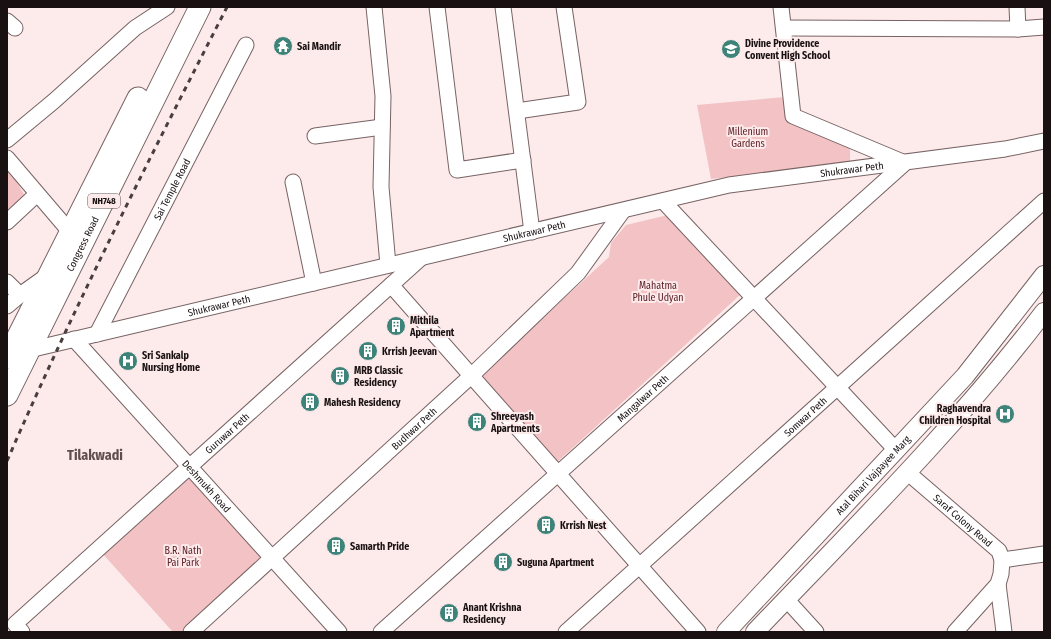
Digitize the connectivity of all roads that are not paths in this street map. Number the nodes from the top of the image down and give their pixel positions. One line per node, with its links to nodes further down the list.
1 (167, 7): 17 (street)
2 (184, 7): 29 (highway, Congress Road / NH748)
3 (200, 7): 43 (highway, Congress Road / NH748)
4 (374, 7): 15 (street)
5 (437, 7): 20 (street)
6 (504, 7): 14 (street)
7 (564, 7): 14 (street)
8 (781, 7): 11 (street)
9 (1017, 7): 12 (street)
10 (1044, 27): 12 (street)
11 (784, 28): 12 (street); 21 (street)
12 (1018, 29)
13 (246, 45): 41 (street, Sai Temple Road)
14 (517, 111): 20 (street)
15 (382, 127): 16 (street); 31 (street)
16 (315, 136)
17 (7, 140)
18 (1044, 141): 21 (street, Shukrawar Peth)
19 (7, 158): 23 (street)
20 (523, 160): 28 (street)
21 (904, 163): 25 (street, Shukrawar Peth); 38 (street, Mangalwar Peth)
22 (293, 182): 35 (street)
23 (37, 194): 27 (street); 29 (street)
24 (1044, 200): 45 (street, Somwar Peth)
25 (663, 201): 26 (street, Shukrawar Peth); 38 (street)
26 (622, 212): 28 (street, Shukrawar Peth); 44 (street, Budhwar Peth)
27 (7, 222)
28 (532, 232): 30 (street, Shukrawar Peth)
29 (71, 233): 32 (highway, Congress Road / NH748)
30 (421, 258): 31 (street, Shukrawar Peth); 36 (street, Guruwar Peth)
31 (388, 265): 35 (street, Shukrawar Peth)
32 (49, 274): 37 (street); 43 (highway, Congress Road / NH748)
33 (1044, 275): 47 (main road, Atal Bihari Vajpayee Marg)
34 (7, 282): 37 (street)
35 (314, 283): 41 (street, Shukrawar Peth)
36 (391, 285): 44 (street); 48 (street, Guruwar Peth)
37 (20, 295): 39 (street)
38 (754, 298): 45 (street); 50 (street, Mangalwar Peth)
39 (7, 306)
40 (1044, 312): 49 (main road)
41 (97, 334): 42 (street, Shukrawar Peth)
42 (74, 339): 43 (street, Shukrawar Peth); 48 (street, Deshmukh Road)
43 (14, 353): 46 (highway, Congress Road / NH748)
44 (471, 376): 50 (street); 52 (street, Budhwar Peth)
45 (837, 388): 47 (street); 54 (street, Somwar Peth)
46 (7, 395)
47 (896, 450): 63 (main road, Atal Bihari Vajpayee Marg)
48 (189, 467): 52 (street, Deshmukh Road); 57 (street, Guruwar Peth)
49 (907, 472): 53 (street, Saraf Colony Road); 56 (main road)
50 (558, 474): 54 (street); 60 (street, Mangalwar Peth)
51 (1044, 554): 53 (street)
52 (272, 558): 58 (street, Budhwar Peth); 59 (street, Deshmukh Road)
53 (1002, 560): 55 (street)
54 (640, 566): 61 (street, Somwar Peth); 62 (street)
55 (998, 584): 66 (street); 67 (street)
56 (786, 599): 64 (main road); 65 (street)
57 (18, 628)
58 (191, 632)
59 (339, 632)
60 (381, 632)
61 (566, 632)
62 (698, 632)
63 (726, 632)
64 (755, 632)
65 (816, 632)
66 (955, 632)
67 (1004, 632)

